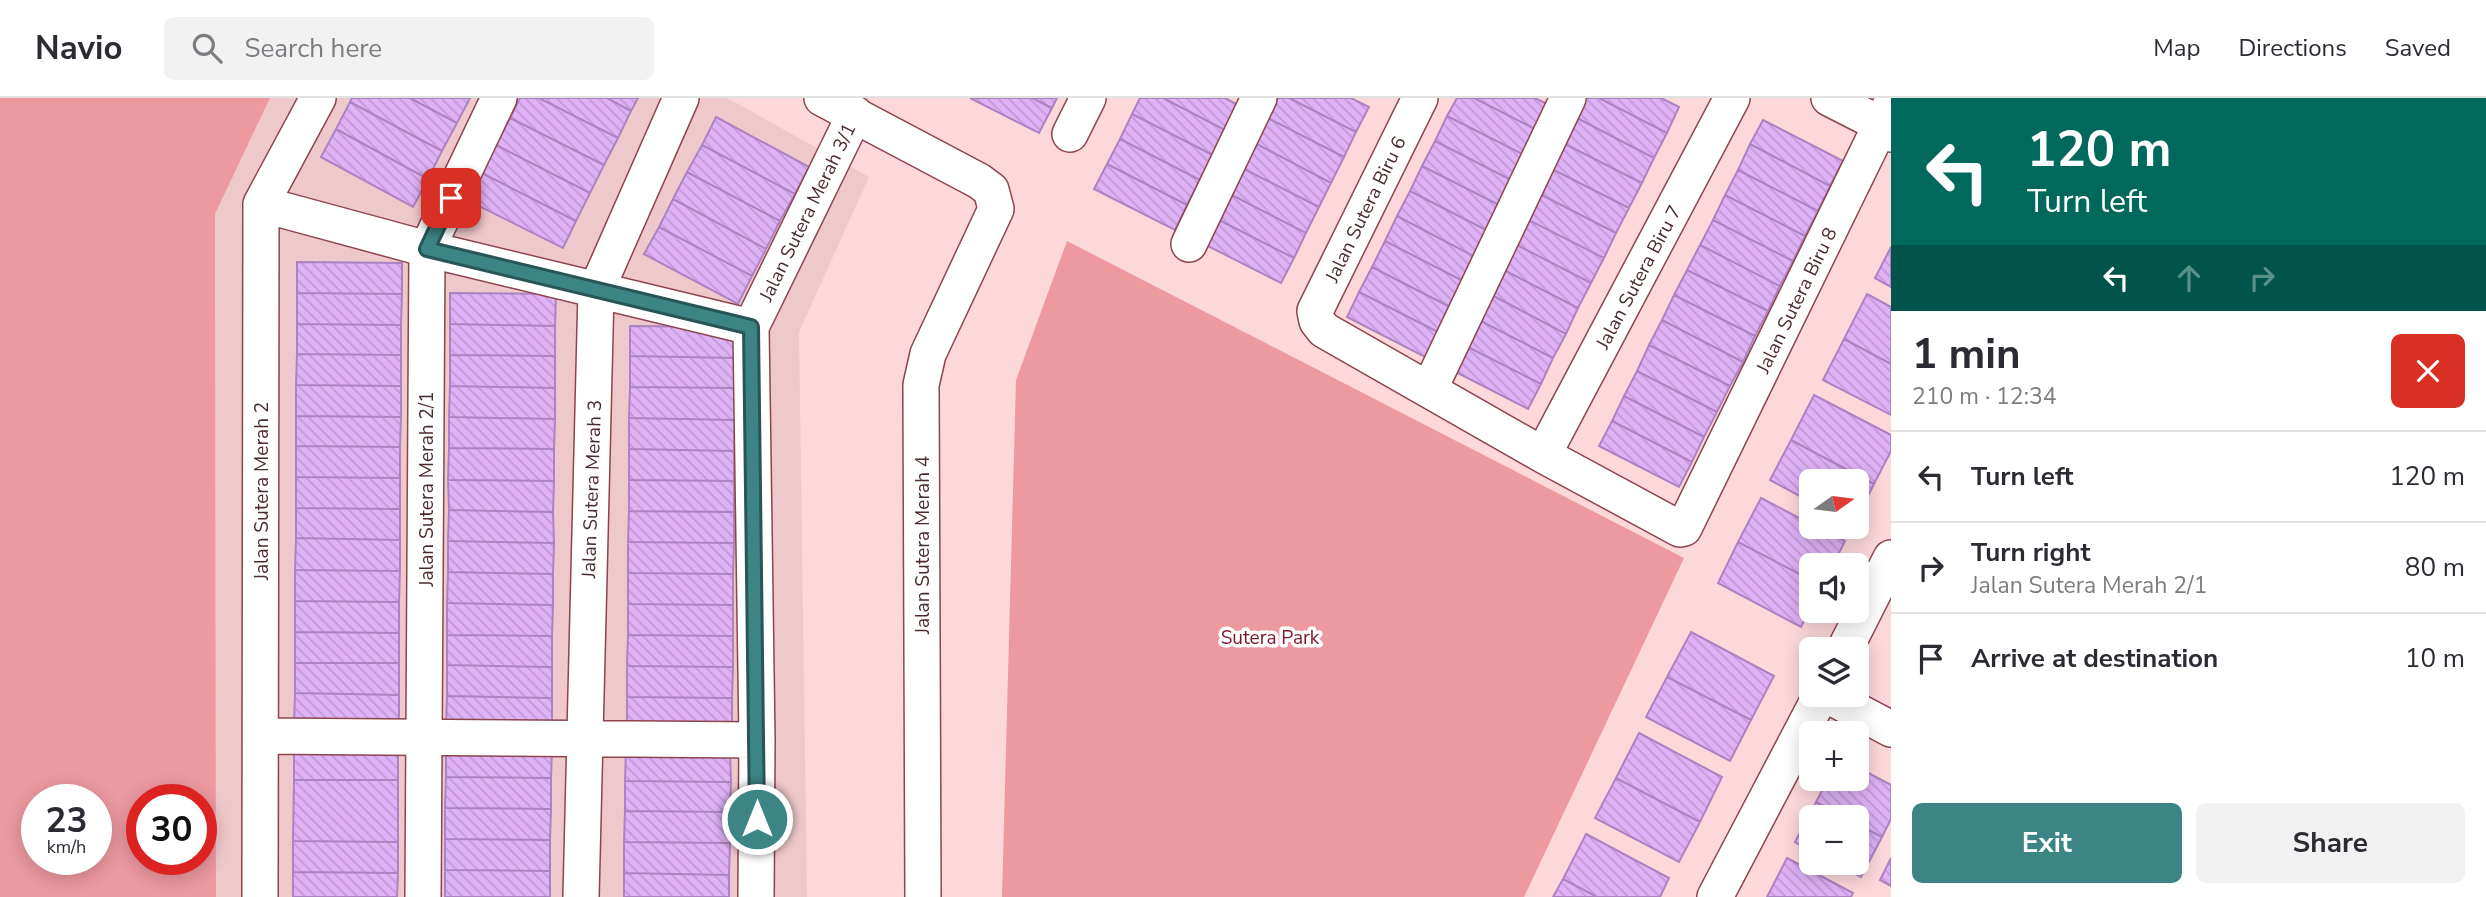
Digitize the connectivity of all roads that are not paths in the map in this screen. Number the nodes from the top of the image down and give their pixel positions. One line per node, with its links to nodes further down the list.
1 (318, 98): 14 (street, Jalan Sutera Merah 2)
2 (499, 98): 16 (street, Jalan Sutera Merah 2/1)
3 (681, 98): 17 (street, Jalan Sutera Merah 3)
4 (822, 98): 11 (street)
5 (1088, 98): 13 (street)
6 (1259, 98): 15 (street)
7 (1420, 98): 19 (street, Jalan Sutera Biru 6)
8 (1568, 98): 19 (street)
9 (1732, 98): 20 (street, Jalan Sutera Biru 7)
10 (1829, 98): 12 (street, Jalan Sutera Biru 8)
11 (855, 114): 18 (street, Jalan Sutera Merah 3/1); 34 (street, Jalan Sutera Merah 4)
12 (1888, 121): 20 (street, Jalan Sutera Biru 8)
13 (1070, 134)
14 (261, 204): 16 (street); 26 (street, Jalan Sutera Merah 2)
15 (1189, 244)
16 (427, 249): 17 (street); 27 (street, Jalan Sutera Merah 2/1)
17 (596, 291): 18 (street); 28 (street, Jalan Sutera Merah 3)
18 (751, 327): 29 (street, Jalan Sutera Merah 3/1)
19 (1429, 390): 20 (street)
20 (1543, 455)
21 (1891, 558): 22 (street)
22 (1850, 637)
23 (1815, 707): 35 (street)
24 (1850, 707): 25 (street)
25 (1891, 729)
26 (261, 736): 27 (street); 30 (street, Jalan Sutera Merah 2)
27 (425, 738): 28 (street); 31 (street, Jalan Sutera Merah 2/1)
28 (584, 739): 29 (street); 32 (street, Jalan Sutera Merah 3)
29 (757, 740): 33 (street, Jalan Sutera Merah 3/1)
30 (260, 897)
31 (423, 897)
32 (581, 897)
33 (756, 897)
34 (923, 897)
35 (1716, 897)

